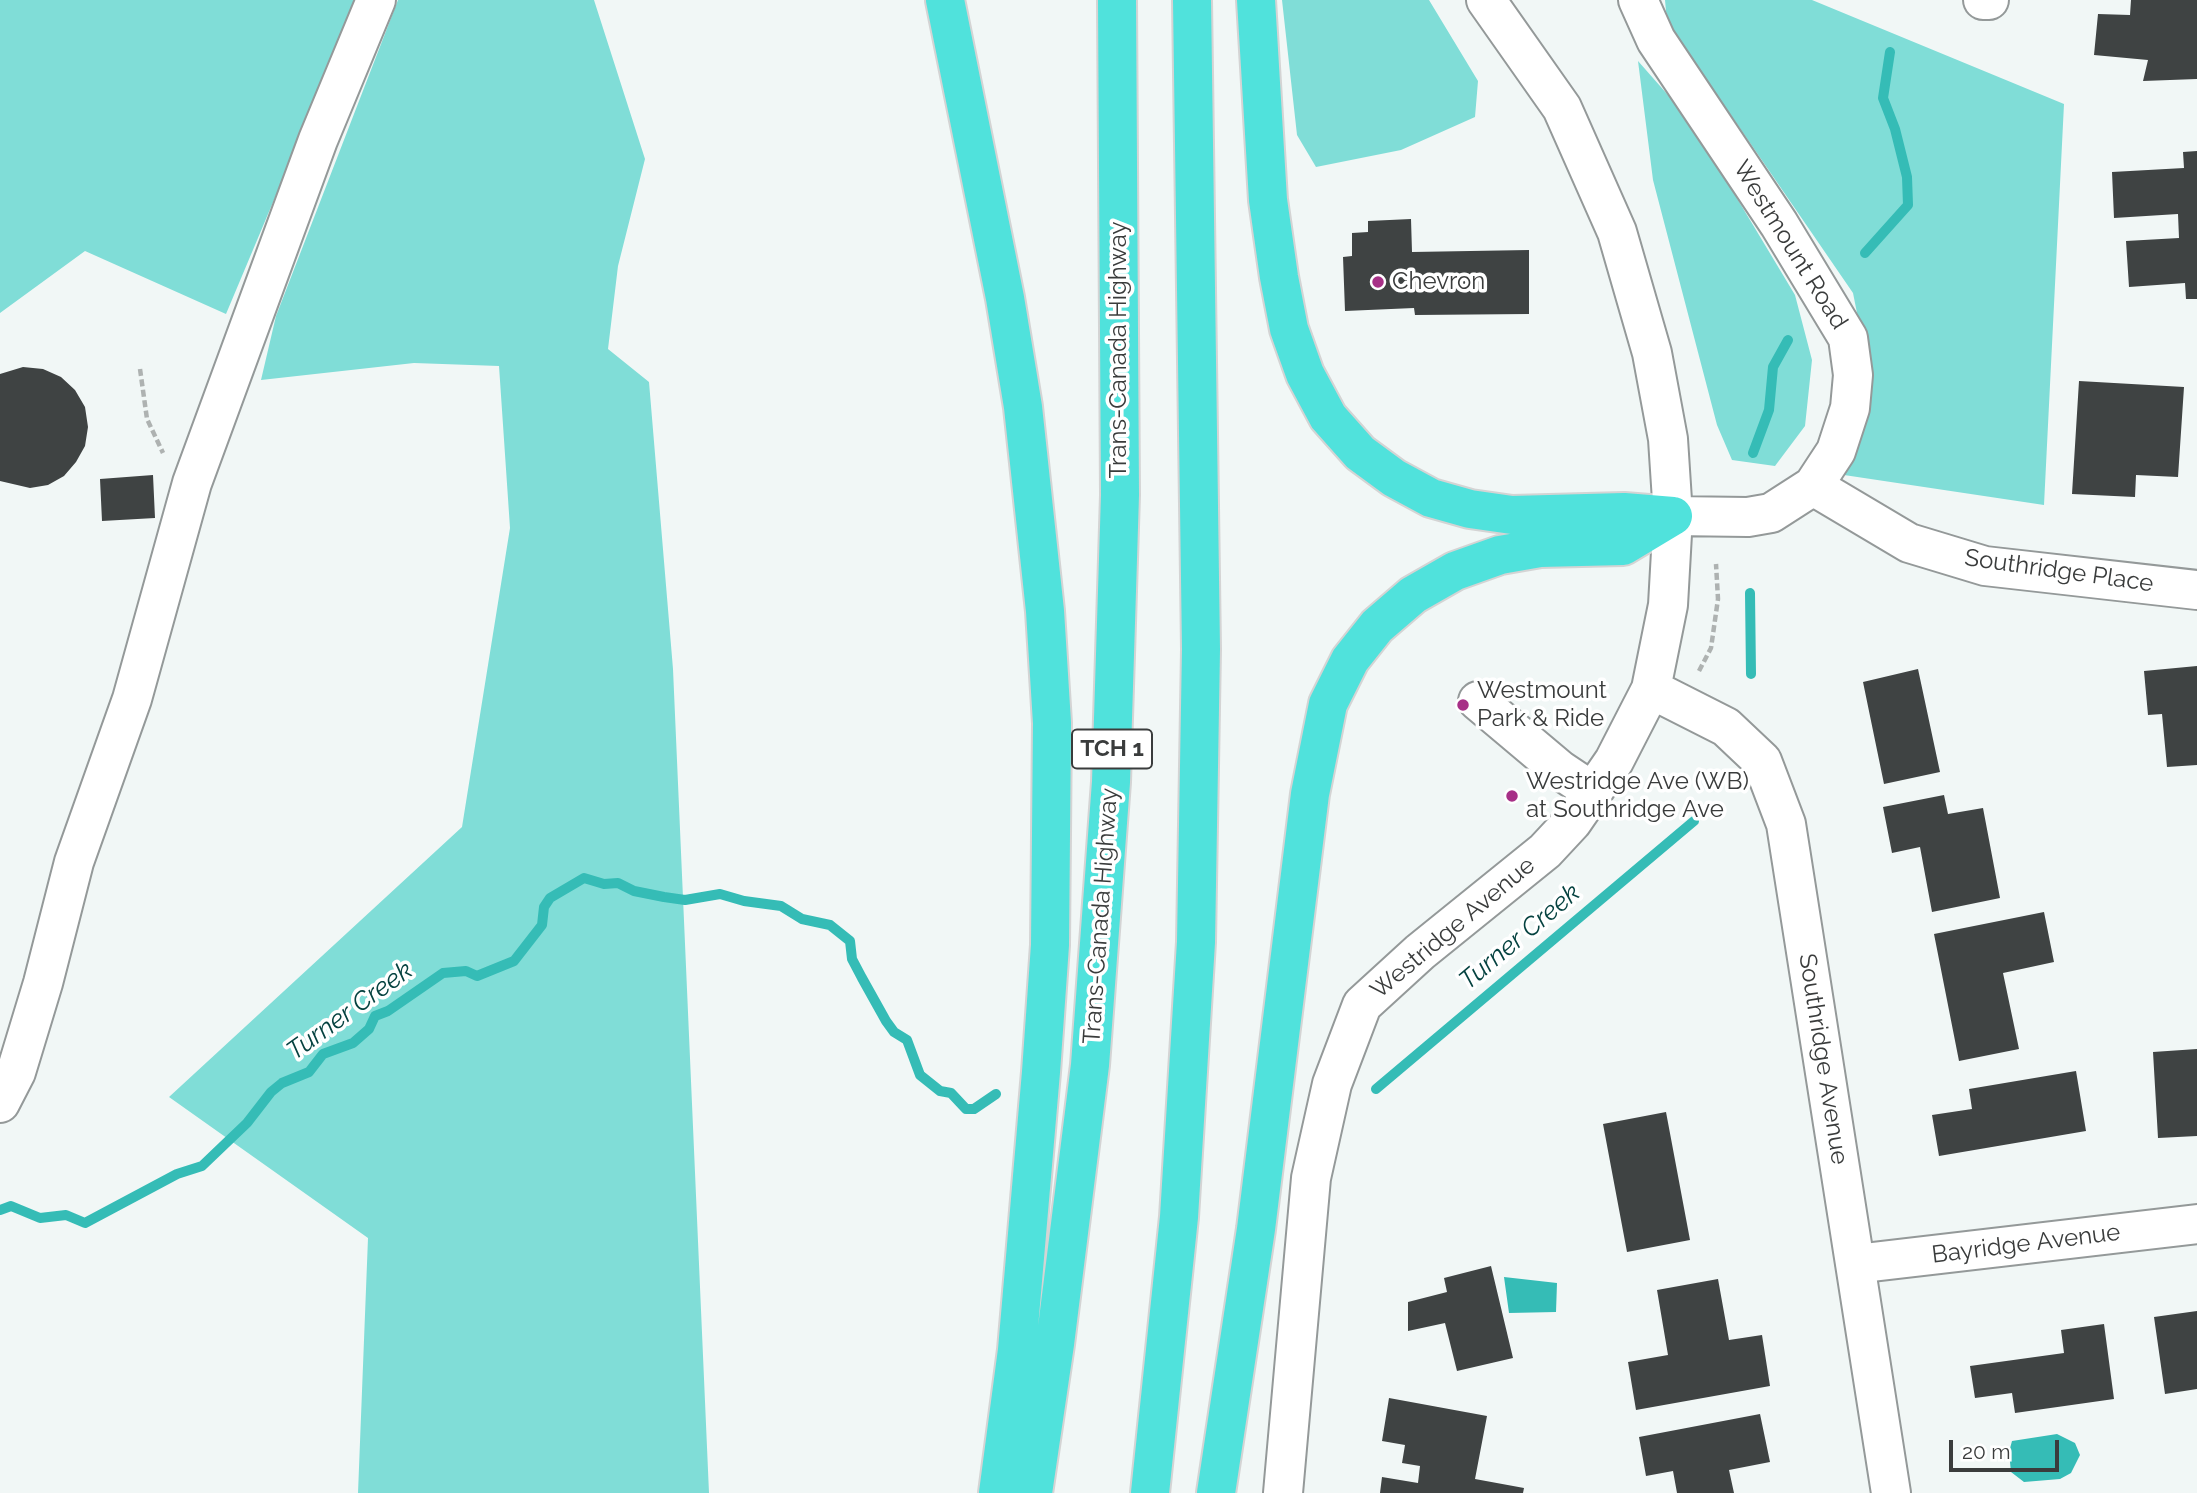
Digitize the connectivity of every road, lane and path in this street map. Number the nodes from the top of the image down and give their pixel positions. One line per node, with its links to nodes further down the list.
1 (376, 0): 9 (street)
2 (946, 0): 20 (highway)
3 (1117, 0): 21 (highway, Trans-Canada Highway / TCH 1)
4 (1192, 0): 22 (highway)
5 (1256, 0): 11 (highway)
6 (1486, 0): 11 (street, Westridge Avenue)
7 (1638, 0): 10 (street, Westmount Road)
8 (140, 369): 9 (path)
9 (192, 483): 17 (street)
10 (1813, 486): 11 (street, Westmount Road); 13 (street, Southridge Place)
11 (1673, 516): 14 (street, Westridge Avenue); 23 (highway)
12 (1716, 564): 14 (path)
13 (2197, 590)
14 (1666, 696): 16 (street, Westridge Avenue); 19 (street, Southridge Avenue)
15 (1478, 701): 16 (street)
16 (1593, 792): 24 (street, Westridge Avenue)
17 (0, 1103)
18 (2197, 1224): 19 (street, Bayridge Avenue)
19 (1855, 1264): 25 (street, Southridge Avenue)
20 (998, 1493)
21 (1033, 1493)
22 (1150, 1493)
23 (1216, 1493)
24 (1283, 1493)
25 (1892, 1493)

